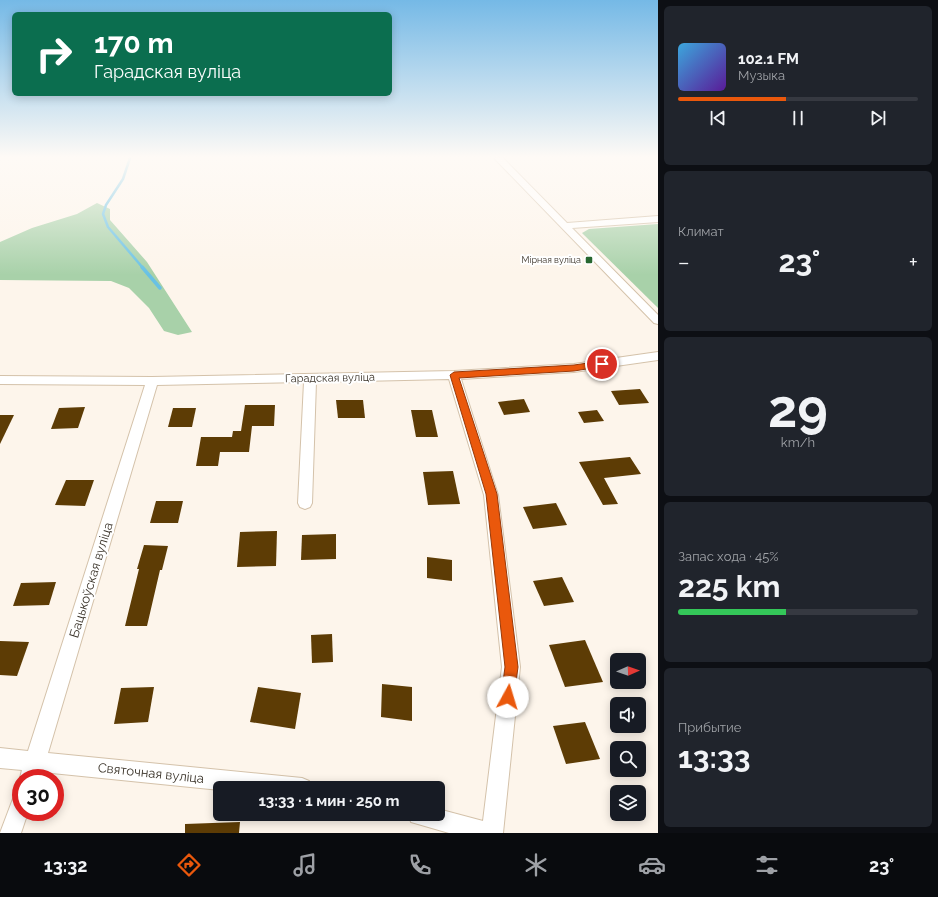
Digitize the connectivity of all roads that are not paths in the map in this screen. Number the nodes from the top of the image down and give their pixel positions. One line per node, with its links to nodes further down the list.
1 (536, 197): 3 (street)
2 (658, 219): 3 (street)
3 (564, 226): 4 (street)
4 (658, 321)
5 (658, 356): 6 (street, Гарадская вуліца)
6 (454, 375): 7 (street, Гарадская вуліца); 21 (street)
7 (310, 378): 9 (street, Гарадская вуліца); 10 (street)
8 (0, 380): 9 (street, Гарадская вуліца)
9 (152, 381): 13 (street, Бацькоўская вуліца)
10 (305, 503)
11 (0, 758): 12 (street, Святочная вуліца)
12 (30, 769)
13 (33, 769)
14 (64, 772): 15 (street, Святочная вуліца)
15 (213, 782)
16 (14, 821): 19 (street)
17 (436, 821): 18 (street)
18 (453, 828): 20 (street)
19 (10, 833)
20 (487, 833)
21 (492, 833)

